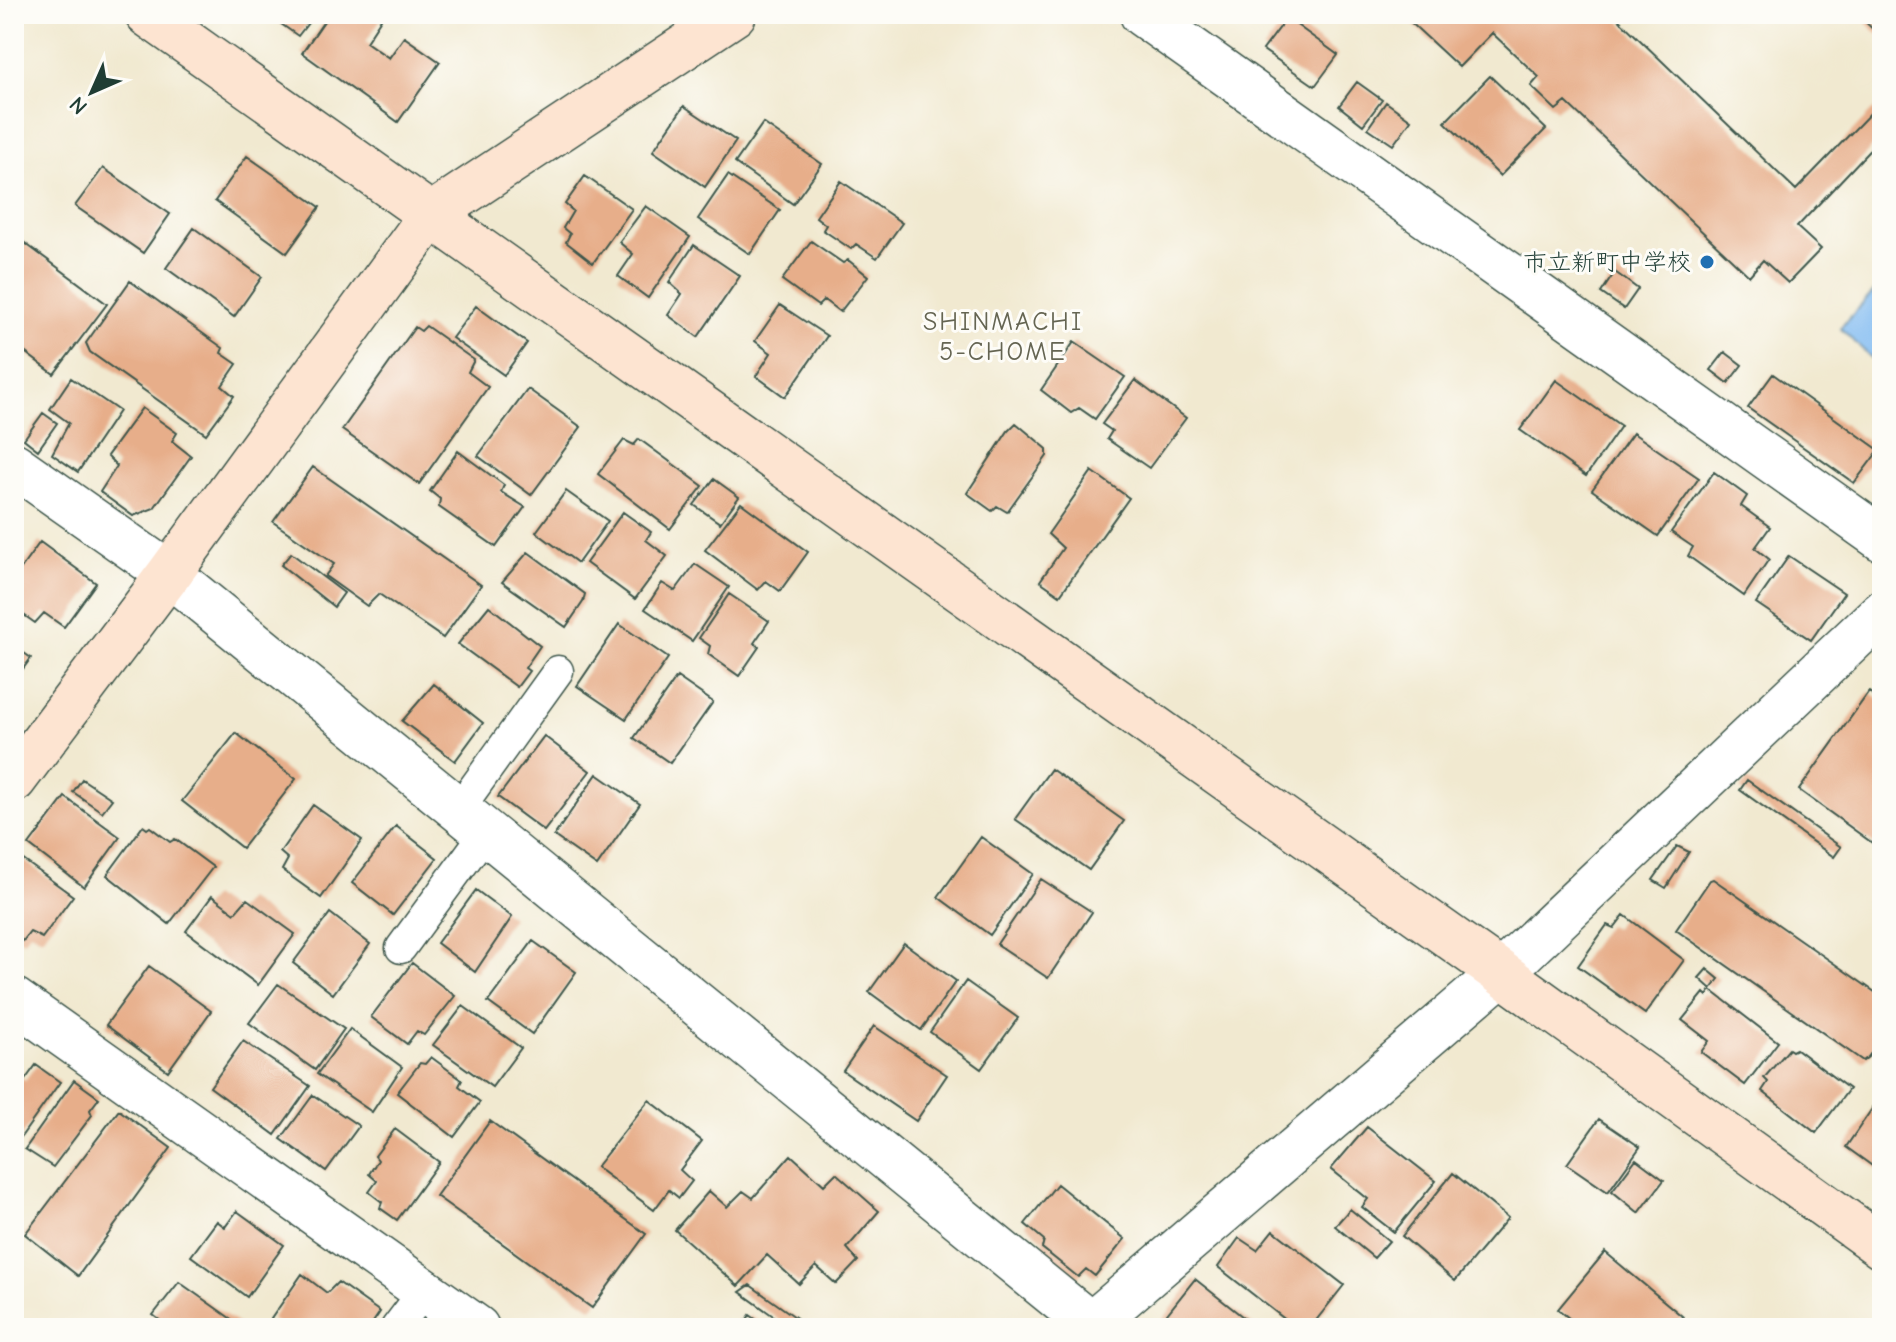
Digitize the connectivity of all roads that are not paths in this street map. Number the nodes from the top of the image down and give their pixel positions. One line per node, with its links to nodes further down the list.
1 (147, 14): 4 (street)
2 (734, 14): 4 (street)
3 (1142, 14): 6 (street)
4 (431, 215): 7 (street); 13 (street)
5 (14, 465): 7 (street)
6 (1882, 539)
7 (169, 574): 10 (street); 11 (street)
8 (1882, 612): 13 (street)
9 (558, 671): 11 (lane)
10 (14, 780)
11 (472, 821): 12 (lane); 17 (street)
12 (401, 948)
13 (1501, 973): 15 (street); 17 (street)
14 (14, 1000): 16 (street)
15 (1882, 1247)
16 (424, 1291): 18 (lane); 19 (street)
17 (1091, 1327)
18 (396, 1328)
19 (477, 1328)

